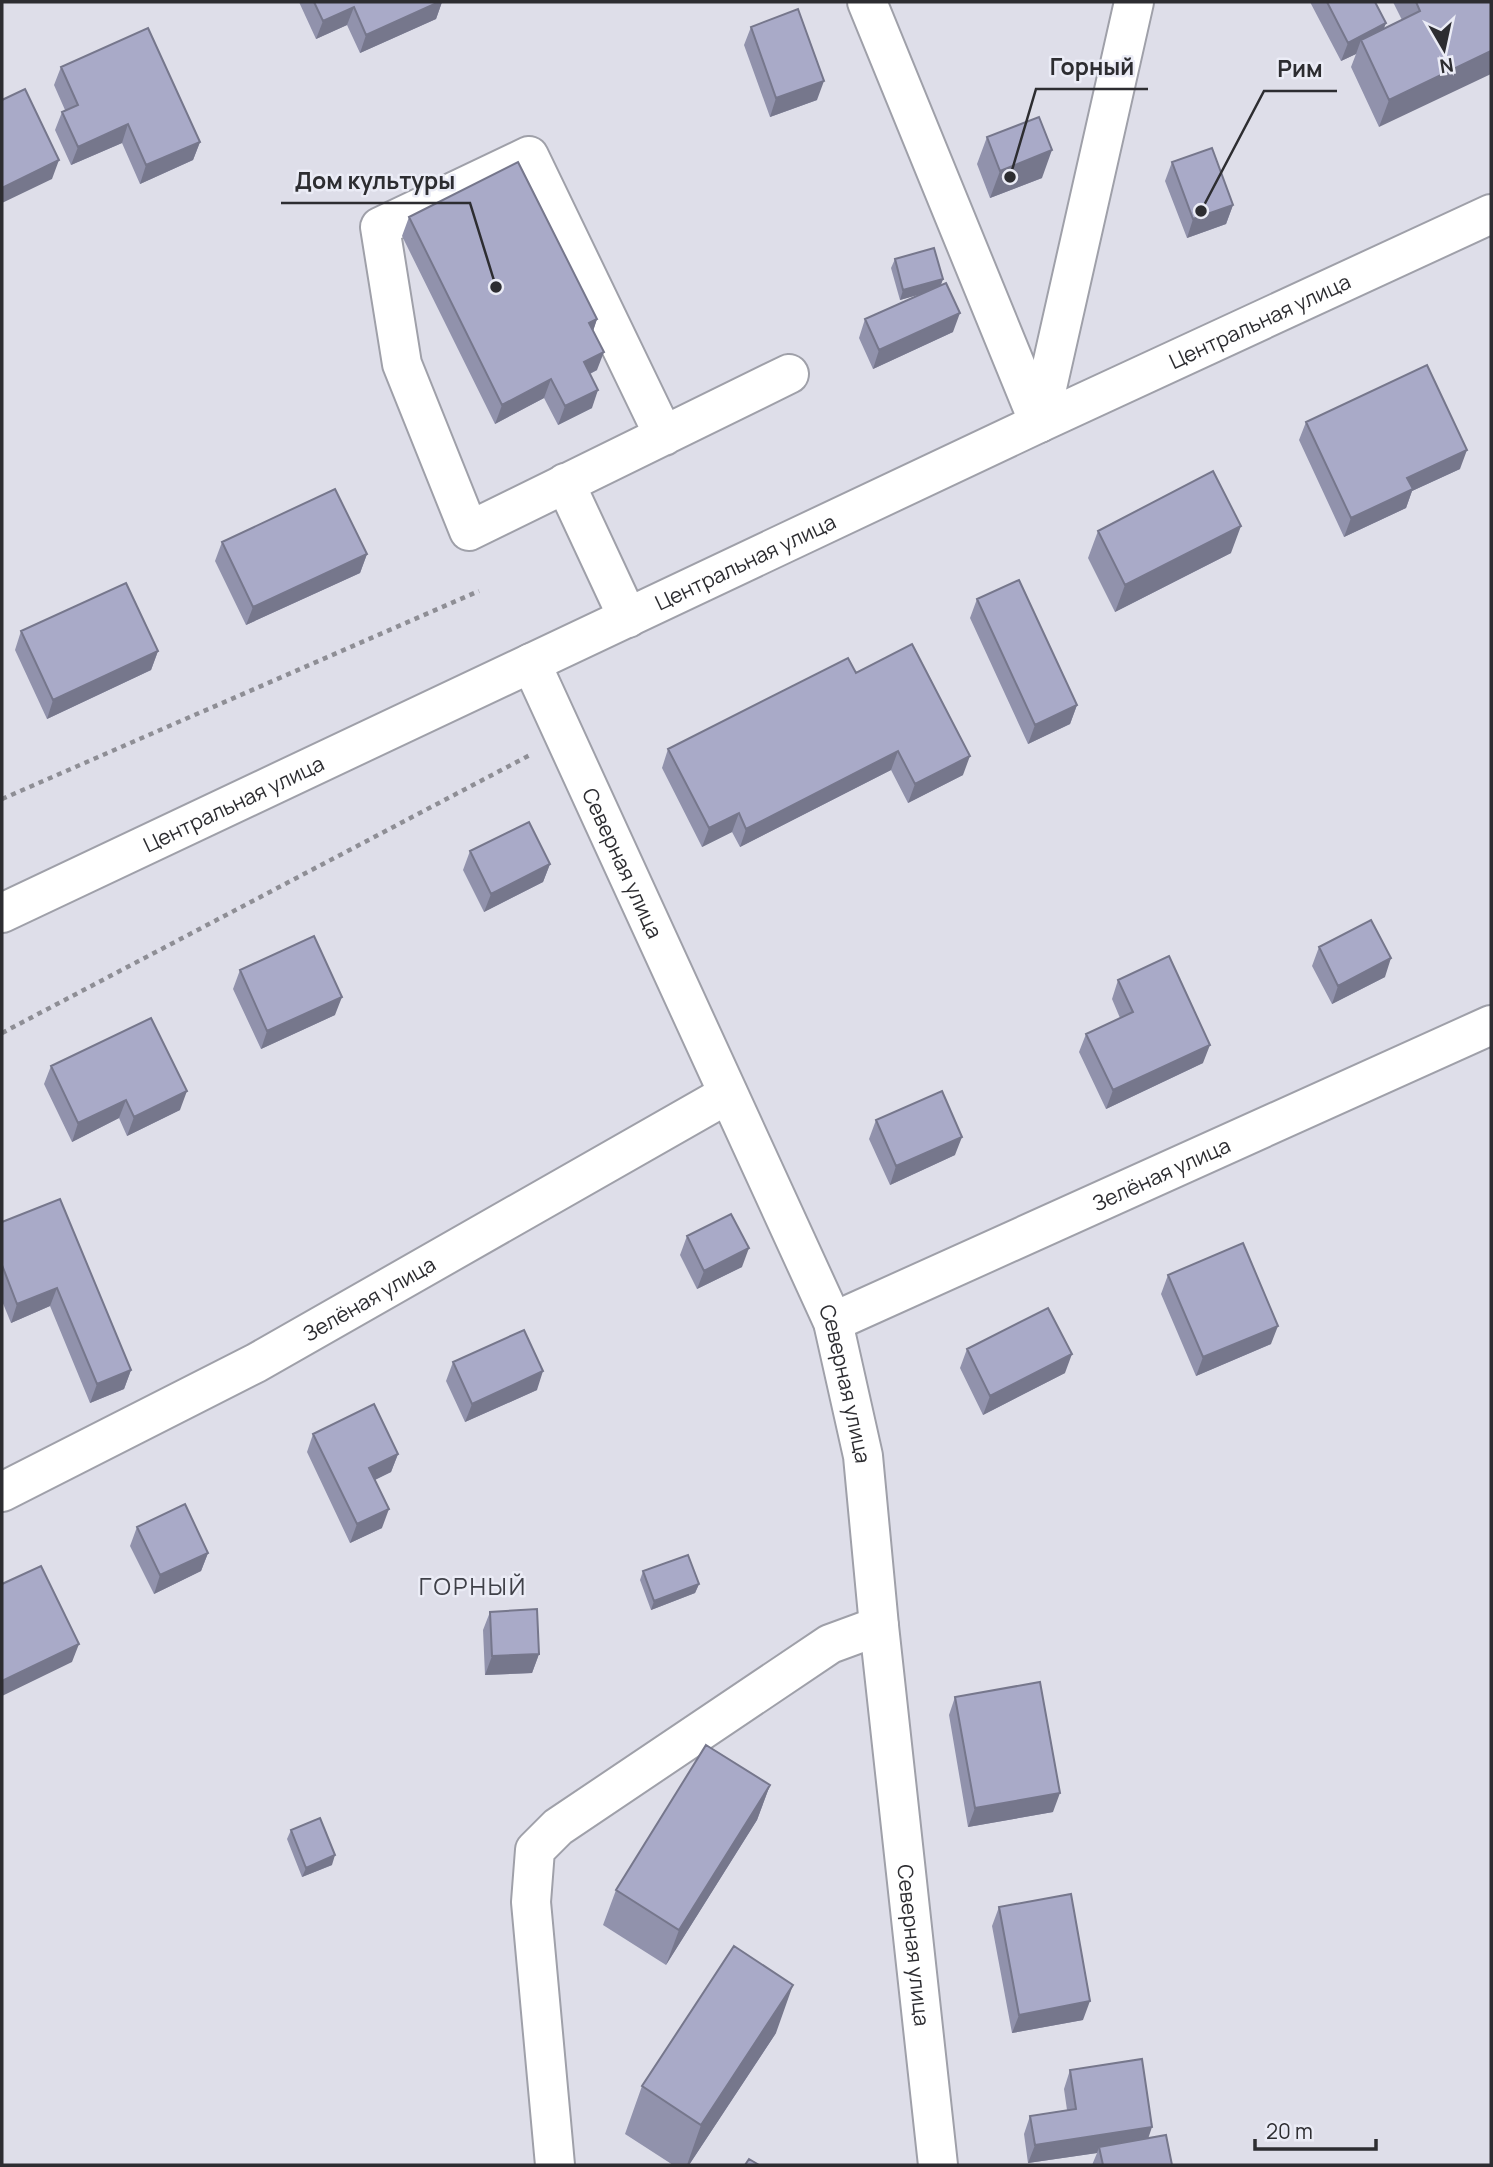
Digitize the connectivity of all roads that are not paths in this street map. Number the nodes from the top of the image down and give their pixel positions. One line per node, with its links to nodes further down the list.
1 (867, 2): 5 (street)
2 (1134, 2): 5 (street)
3 (1491, 214): 5 (street, Центральная улица)
4 (789, 374): 6 (street)
5 (1039, 423): 8 (street, Центральная улица)
6 (664, 436): 7 (street); 7 (street)
7 (565, 483): 8 (street)
8 (628, 618): 9 (street, Центральная улица)
9 (531, 663): 10 (street, Центральная улица); 12 (street, Северная улица)
10 (2, 913)
11 (1491, 1025): 13 (street, Зелёная улица)
12 (728, 1094): 13 (street, Северная улица); 14 (street, Зелёная улица)
13 (833, 1322): 15 (street, Северная улица)
14 (2, 1492)
15 (879, 1626): 16 (street); 17 (street, Северная улица)
16 (555, 2165)
17 (938, 2165)

